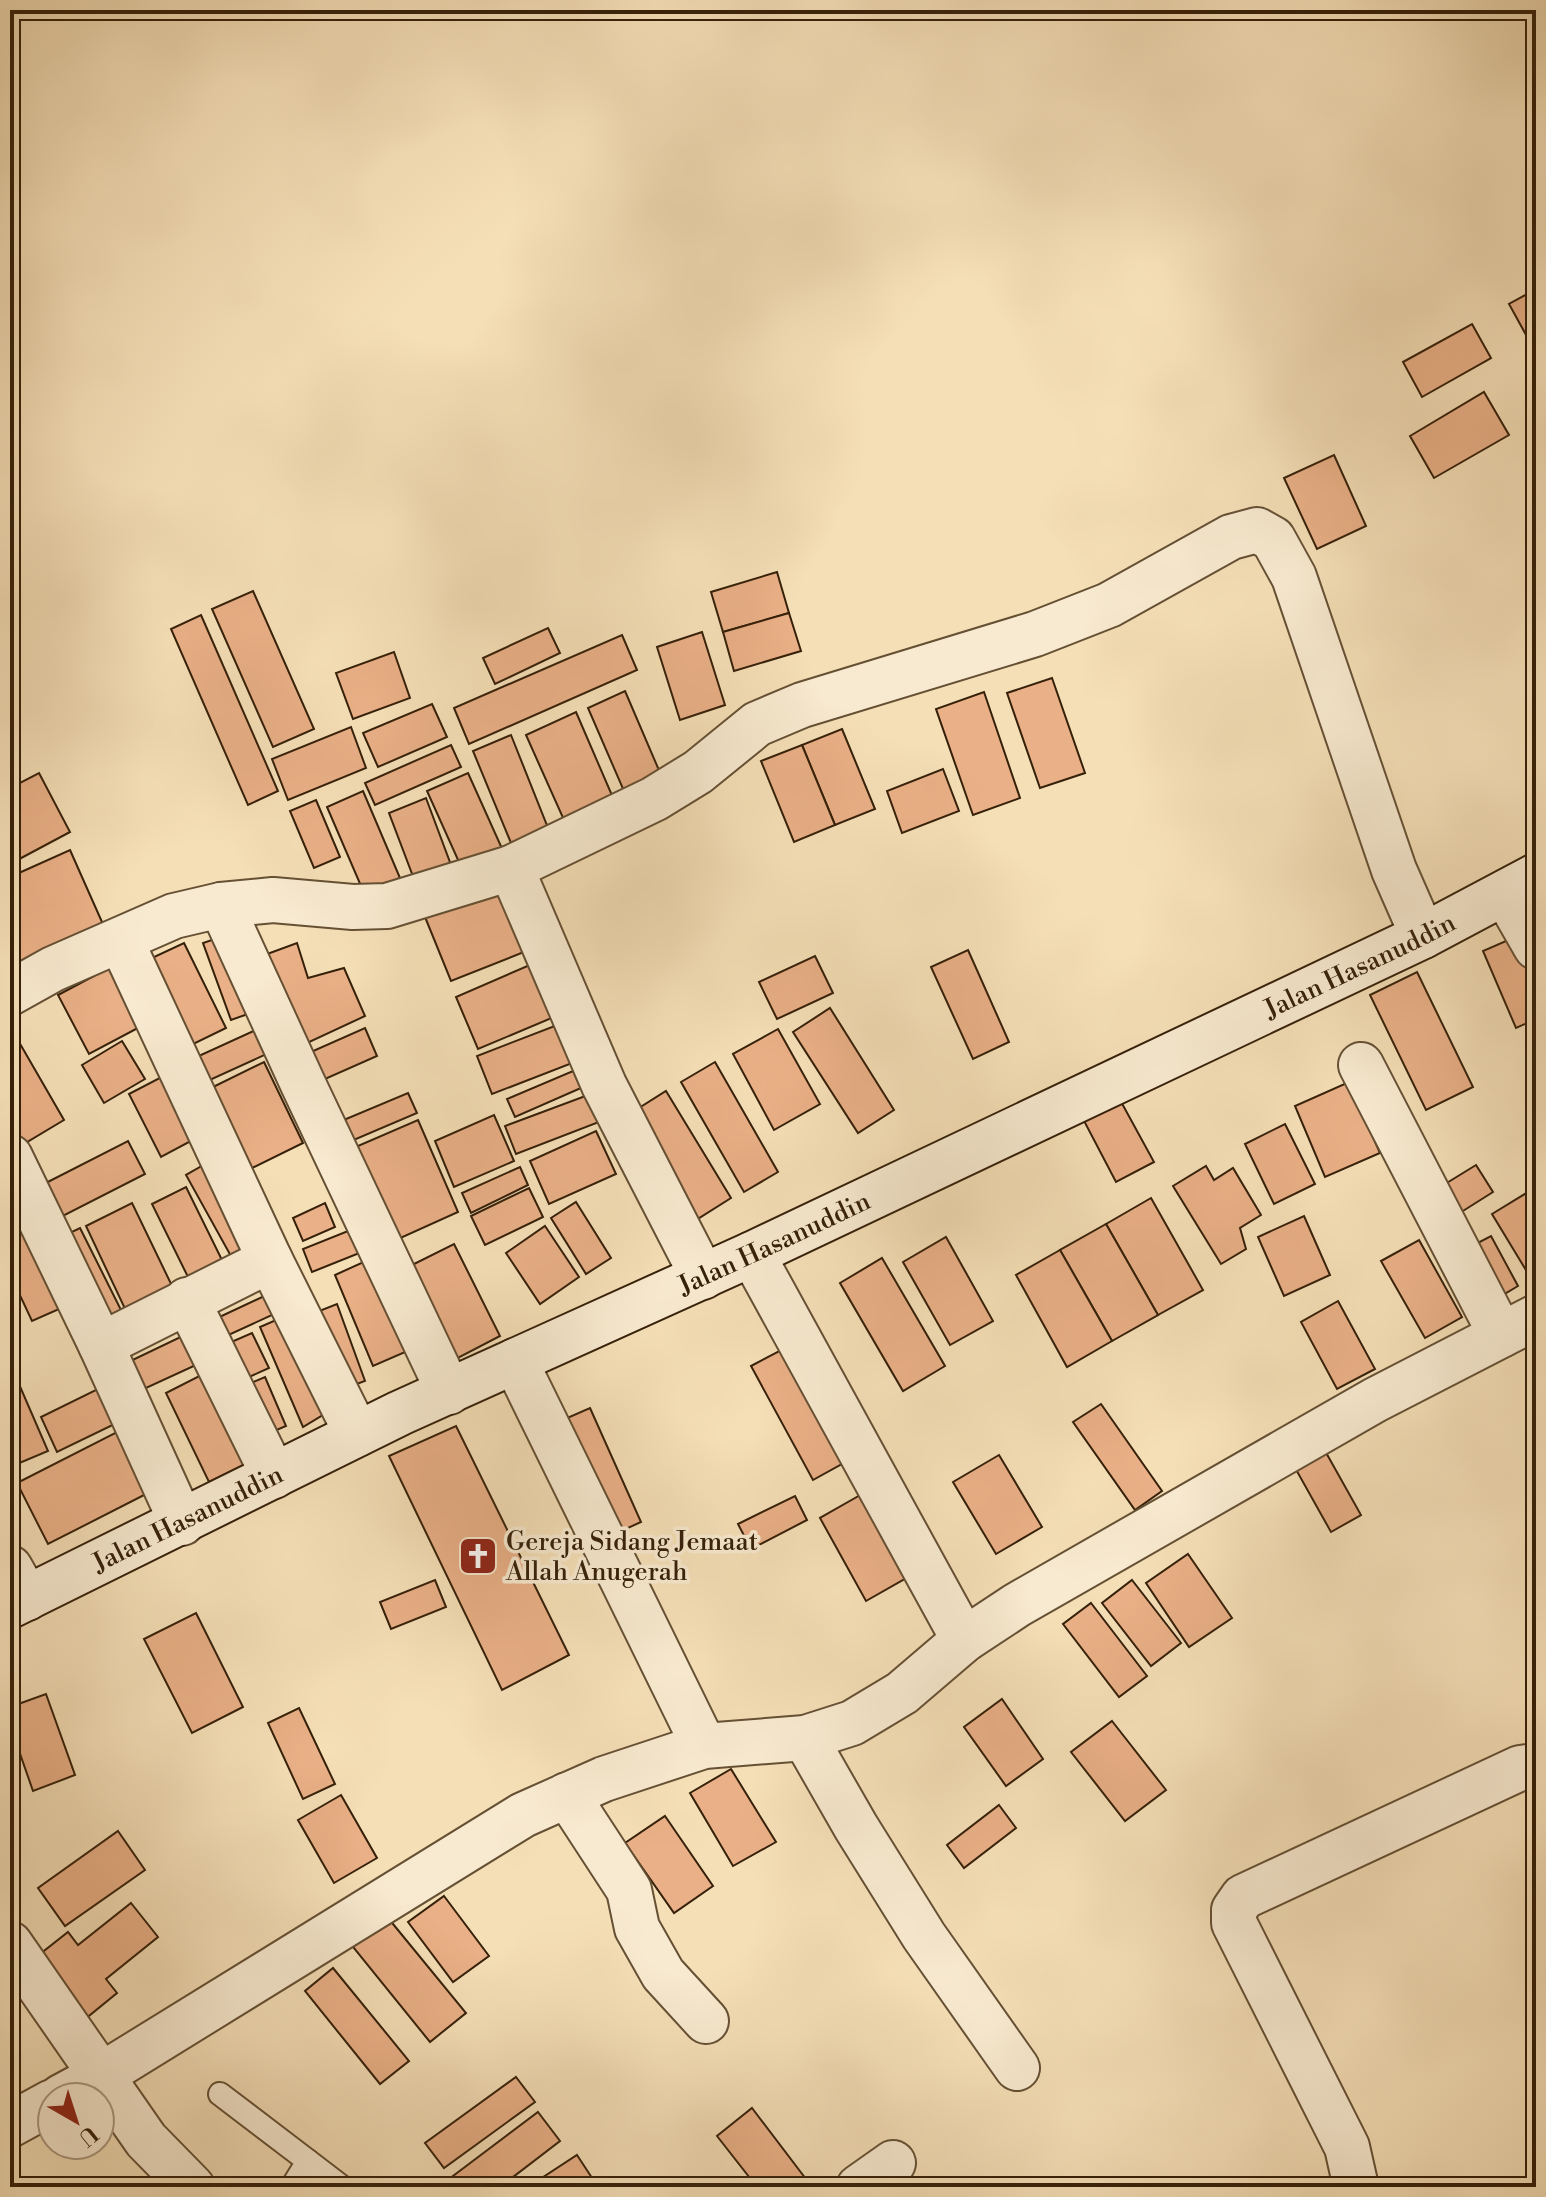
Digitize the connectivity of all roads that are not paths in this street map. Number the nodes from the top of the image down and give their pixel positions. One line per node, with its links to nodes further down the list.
1 (511, 868): 3 (street); 4 (street); 12 (street)
2 (1520, 884): 4 (street, Jalan Hasanuddin); 6 (street)
3 (221, 905): 5 (street); 17 (street)
4 (1423, 936): 10 (street, Jalan Hasanuddin)
5 (121, 941): 7 (street); 11 (street)
6 (1536, 947)
7 (10, 993)
8 (1361, 1065): 14 (street)
9 (10, 1157): 15 (street)
10 (752, 1254): 12 (street, Jalan Hasanuddin); 22 (street)
11 (270, 1260): 13 (street); 18 (street)
12 (703, 1277): 16 (street, Jalan Hasanuddin)
13 (187, 1300): 15 (street); 19 (street)
14 (1518, 1326): 22 (street)
15 (101, 1345): 20 (street)
16 (515, 1361): 17 (street, Jalan Hasanuddin); 24 (street)
17 (449, 1392): 18 (street, Jalan Hasanuddin)
18 (357, 1434): 19 (street, Jalan Hasanuddin)
19 (274, 1476): 20 (street, Jalan Hasanuddin)
20 (182, 1523): 21 (street, Jalan Hasanuddin)
21 (16, 1591)
22 (964, 1640): 23 (street)
23 (805, 1738): 24 (street); 29 (street)
24 (704, 1746): 26 (street)
25 (1536, 1766): 39 (street)
26 (567, 1795): 28 (street); 30 (street)
27 (10, 1944): 30 (street)
28 (706, 2021)
29 (1017, 2068)
30 (100, 2076): 31 (street); 36 (street)
31 (91, 2081)
32 (220, 2094): 35 (lane)
33 (36, 2111): 34 (street)
34 (10, 2125)
35 (308, 2161): 37 (lane); 38 (lane)
36 (192, 2187)
37 (292, 2187)
38 (342, 2187)
39 (1356, 2187)

